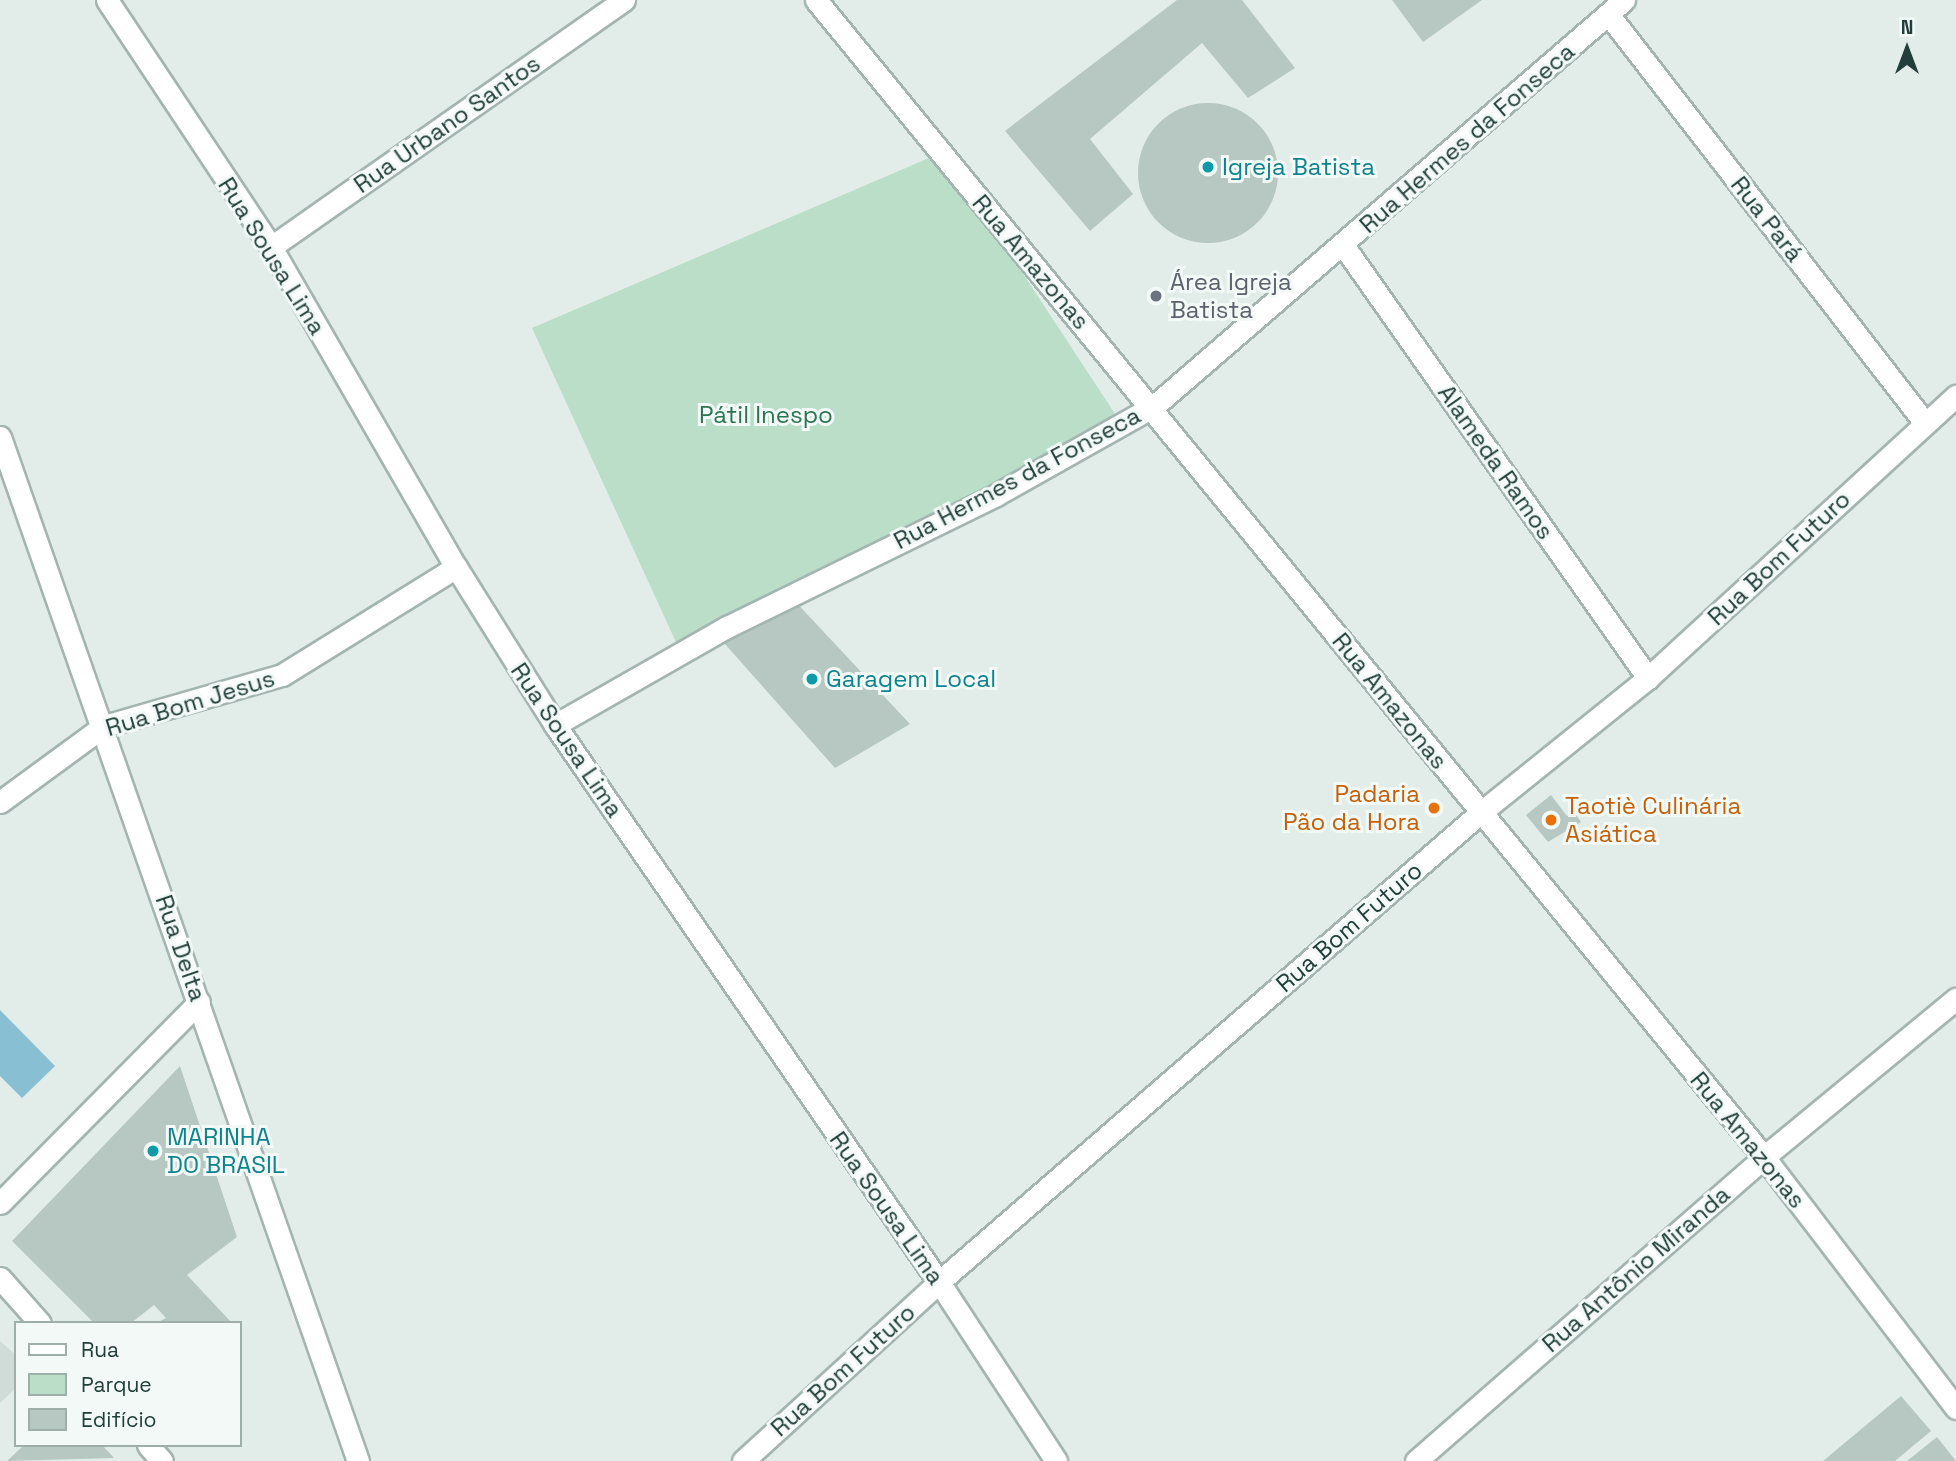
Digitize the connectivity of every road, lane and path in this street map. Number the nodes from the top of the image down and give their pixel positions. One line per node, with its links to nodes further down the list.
1 (107, 0): 6 (street, Rua Sousa Lima)
2 (624, 0): 6 (street, Rua Urbano Santos)
3 (816, 0): 8 (street, Rua Amazonas)
4 (1616, 7): 5 (street, Rua Hermes da Fonseca); 9 (street, Rua Pará)
5 (1343, 245): 8 (street, Rua Hermes da Fonseca); 12 (street, Alameda Ramos)
6 (271, 247): 11 (street, Rua Sousa Lima)
7 (1956, 396): 9 (street, Rua Bom Futuro)
8 (1154, 406): 13 (street, Rua Hermes da Fonseca); 16 (street, Rua Amazonas)
9 (1925, 423): 12 (street, Rua Bom Futuro)
10 (0, 437): 14 (street, Rua Delta)
11 (456, 567): 13 (street, Rua Sousa Lima); 14 (street, Rua Bom Jesus)
12 (1648, 678): 16 (street, Rua Bom Futuro)
13 (555, 725): 22 (street, Rua Sousa Lima)
14 (104, 726): 15 (street, Rua Bom Jesus); 18 (street, Rua Delta)
15 (0, 802)
16 (1480, 813): 19 (street, Rua Amazonas); 22 (street, Rua Bom Futuro)
17 (1956, 999): 19 (street, Rua Antônio Miranda)
18 (199, 1002): 20 (street); 27 (street, Rua Delta)
19 (1764, 1157): 24 (street, Rua Amazonas); 30 (street, Rua Antônio Miranda)
20 (0, 1203)
21 (0, 1278): 23 (street)
22 (939, 1282): 28 (street, Rua Bom Futuro); 29 (street, Rua Sousa Lima)
23 (38, 1321)
24 (1956, 1408)
25 (150, 1447): 26 (street)
26 (162, 1461)
27 (358, 1461)
28 (743, 1461)
29 (1056, 1461)
30 (1416, 1461)

